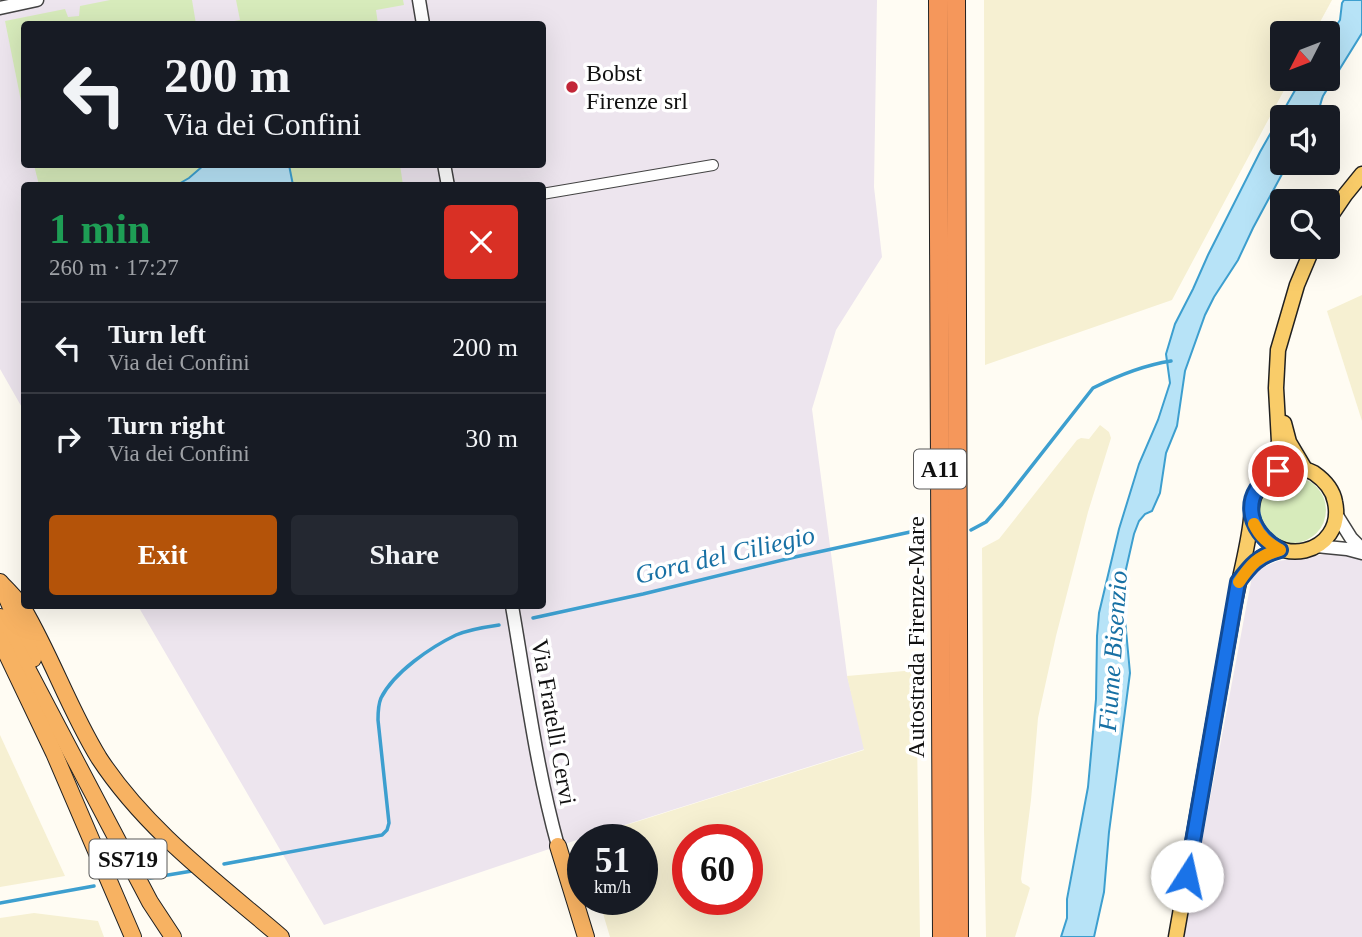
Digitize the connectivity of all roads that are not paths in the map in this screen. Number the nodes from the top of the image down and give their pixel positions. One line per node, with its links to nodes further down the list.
1 (37, 0): 5 (street)
2 (419, 0): 6 (street)
3 (939, 0): 33 (highway, Autostrada Firenze-Mare / A11)
4 (957, 0): 34 (highway, Autostrada Firenze-Mare / A11)
5 (0, 8)
6 (422, 21)
7 (713, 165): 9 (street)
8 (1362, 174): 10 (main road)
9 (546, 193)
10 (1340, 202)
11 (1308, 259): 12 (main road)
12 (1276, 388): 13 (main road); 14 (main road)
13 (1305, 469): 14 (main road); 15 (main road)
14 (1270, 475): 16 (main road)
15 (1336, 514): 17 (main road); 19 (street)
16 (1252, 517): 18 (main road); 20 (main road)
17 (1316, 546): 18 (main road); 19 (street)
18 (1280, 550): 20 (main road)
19 (1362, 551)
20 (1238, 582): 35 (main road)
21 (0, 583): 22 (highway); 27 (highway, SS719)
22 (21, 606)
23 (23, 609): 31 (highway)
24 (513, 609): 28 (street, Via Fratelli Cervi)
25 (0, 617): 27 (highway, SS719)
26 (0, 640): 29 (highway)
27 (86, 779): 30 (highway, SS719)
28 (558, 846): 32 (highway)
29 (133, 937)
30 (173, 937)
31 (281, 937)
32 (586, 937)
33 (942, 937)
34 (959, 937)
35 (1176, 937)

